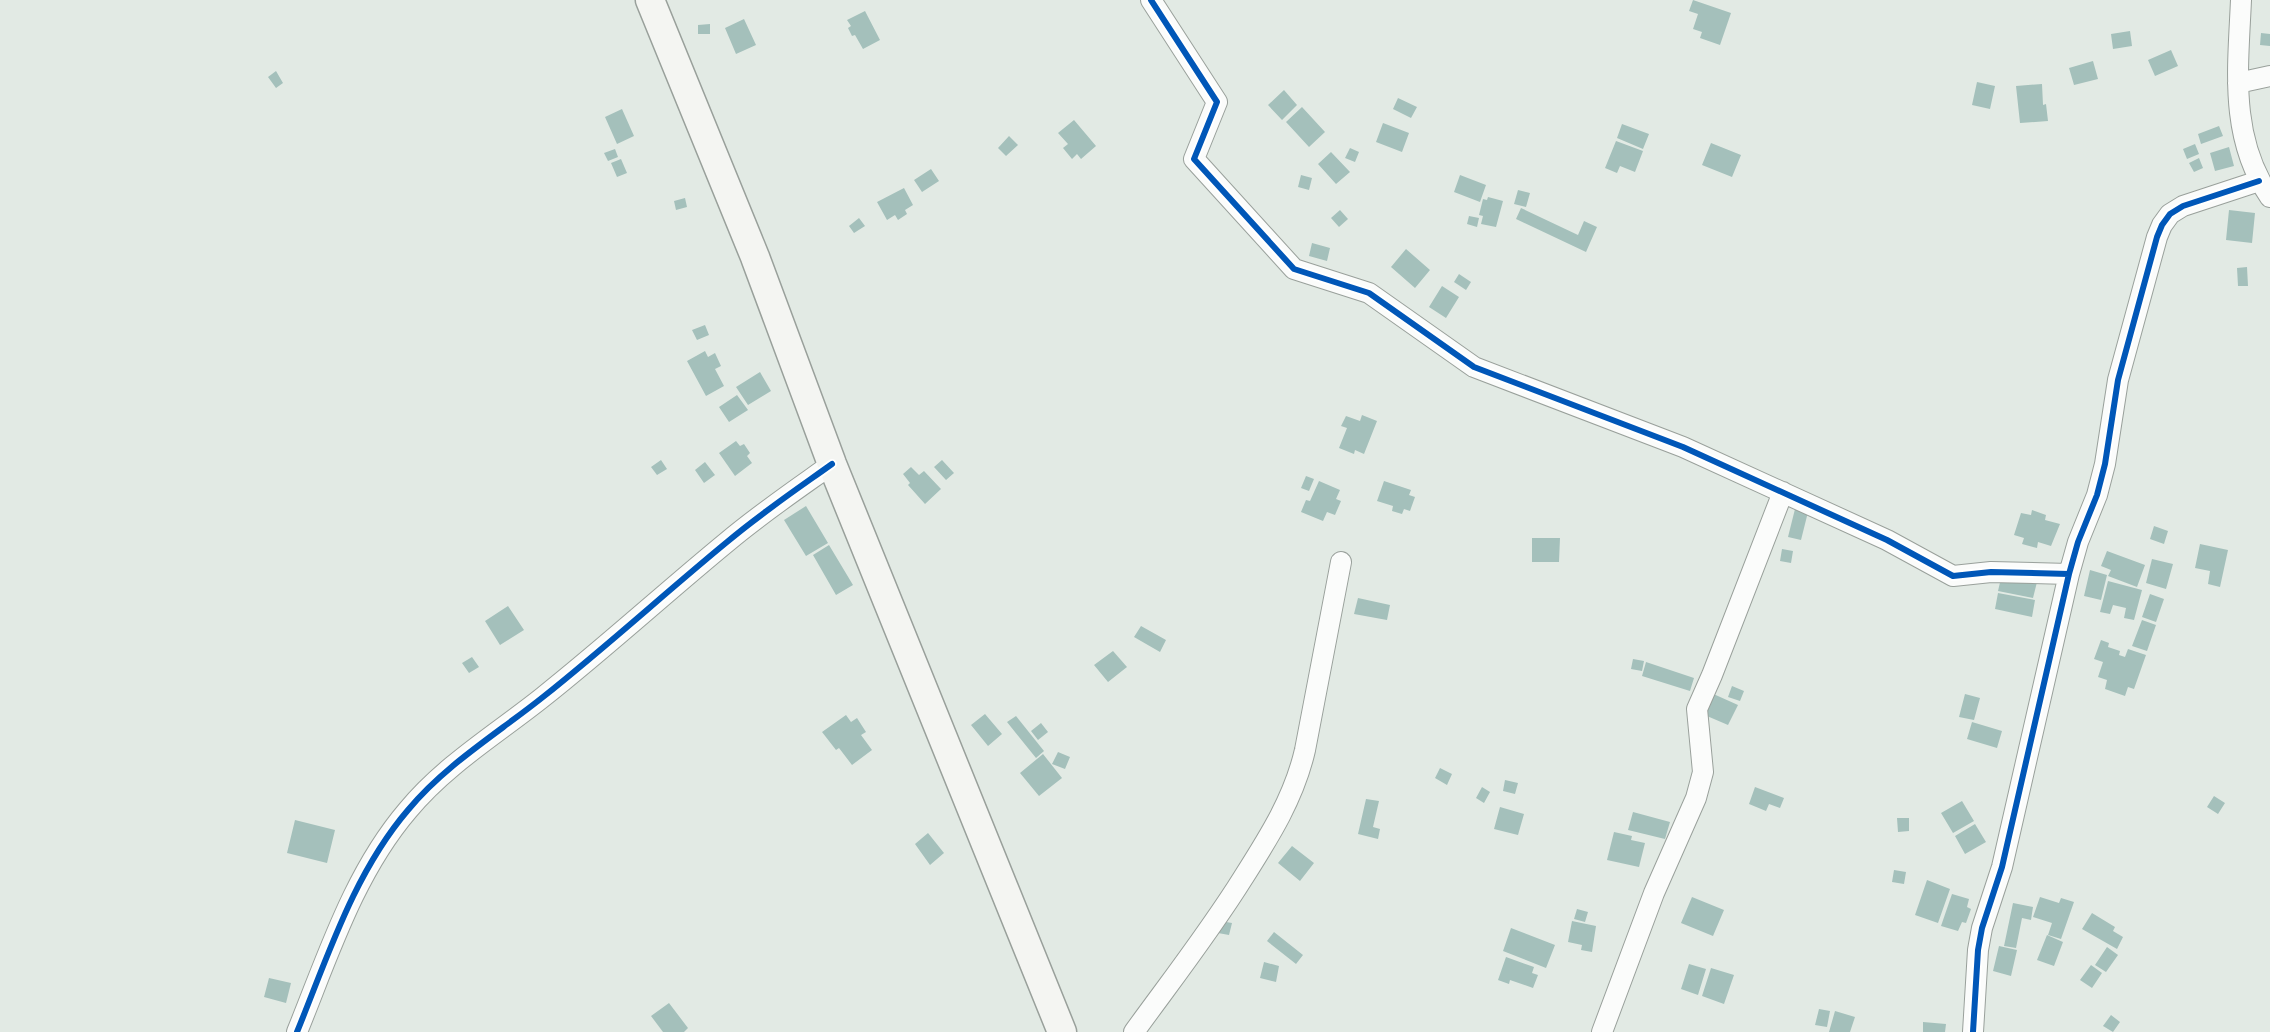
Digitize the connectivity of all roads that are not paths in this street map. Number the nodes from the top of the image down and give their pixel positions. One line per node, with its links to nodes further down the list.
1 (651, 0): 7 (main road)
2 (1151, 0): 8 (street)
3 (2241, 0): 5 (street)
4 (2270, 76): 5 (street)
5 (2238, 83): 6 (street)
6 (2264, 189): 10 (street)
7 (832, 464): 11 (street); 12 (main road)
8 (1783, 492): 10 (street); 14 (street)
9 (1341, 562): 13 (street)
10 (2069, 574): 15 (street)
11 (297, 1032)
12 (1062, 1032)
13 (1134, 1032)
14 (1602, 1032)
15 (1973, 1032)

